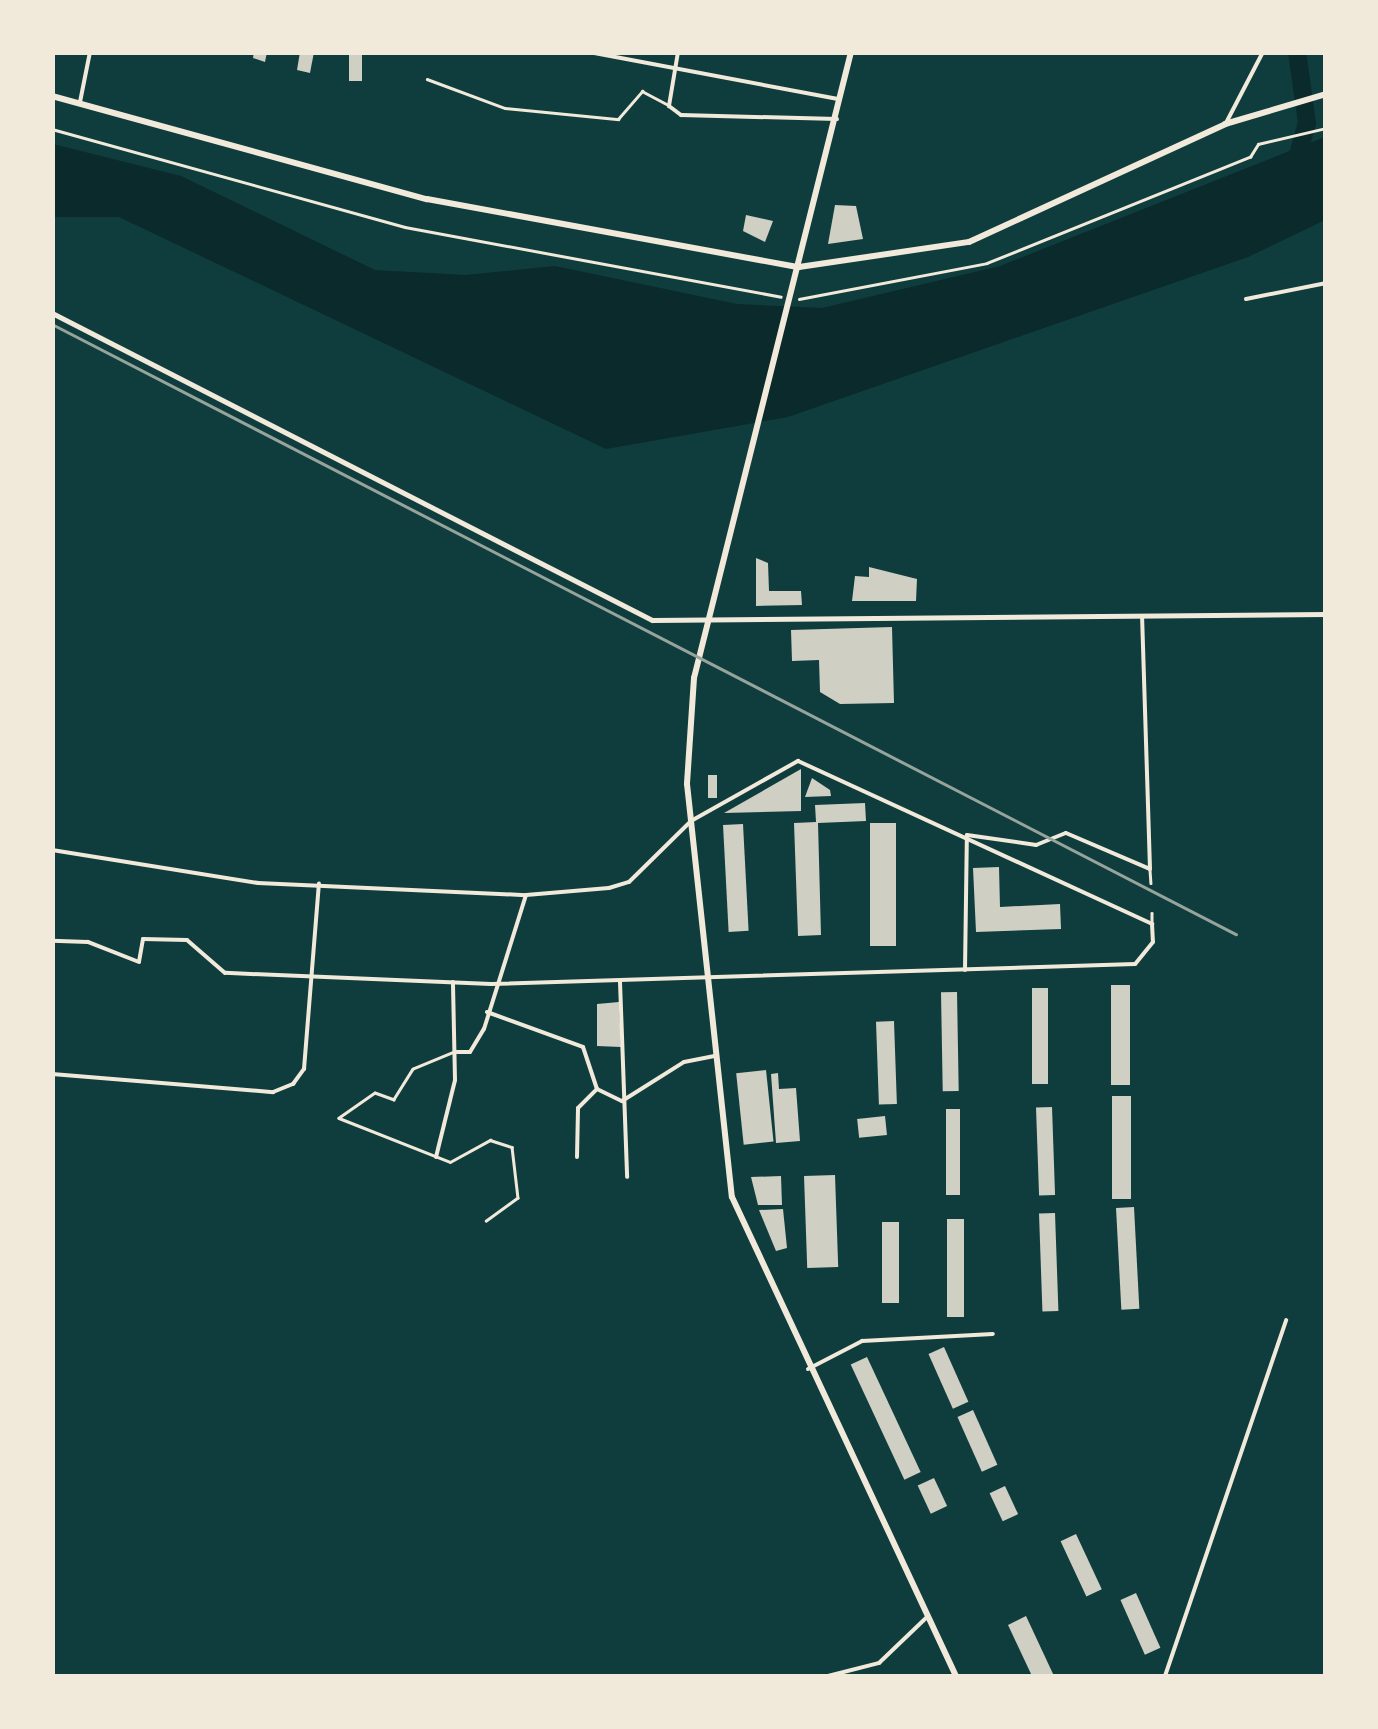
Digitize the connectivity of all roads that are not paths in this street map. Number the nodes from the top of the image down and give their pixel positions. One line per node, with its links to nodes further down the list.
1 (90, 52): 11 (street)
2 (589, 52): 6 (street)
3 (678, 52): 6 (street)
4 (851, 52): 10 (main road)
5 (1262, 52): 14 (street)
6 (674, 71): 10 (street); 12 (street)
7 (427, 79): 12 (street)
8 (1326, 94): 14 (main road)
9 (52, 96): 11 (main road)
10 (842, 100): 13 (main road)
11 (80, 103): 15 (main road)
12 (669, 106): 13 (street)
13 (838, 119): 15 (main road)
14 (1225, 124): 15 (main road)
15 (800, 267): 21 (main road)
16 (1326, 283): 17 (street)
17 (1246, 299)
18 (52, 312): 21 (street)
19 (1326, 614): 20 (street)
20 (1142, 617): 21 (street); 25 (street)
21 (708, 619): 22 (main road)
22 (691, 821): 23 (street); 28 (street); 34 (main road)
23 (962, 842): 25 (street); 30 (street); 32 (street)
24 (52, 850): 26 (street)
25 (1150, 869): 27 (street)
26 (319, 884): 28 (street); 33 (street)
27 (1151, 884)
28 (526, 895): 37 (street)
29 (1152, 913): 30 (street)
30 (1152, 924): 32 (street)
31 (52, 941): 33 (street)
32 (965, 970): 34 (street)
33 (312, 977): 35 (street); 41 (street)
34 (704, 977): 36 (street); 40 (main road)
35 (452, 982): 37 (street); 39 (street)
36 (620, 982): 37 (street); 43 (street)
37 (491, 984): 38 (street)
38 (485, 1011): 39 (street); 42 (street)
39 (456, 1052): 44 (street); 44 (street)
40 (714, 1056): 43 (street); 50 (main road)
41 (52, 1074)
42 (597, 1088): 43 (street); 45 (street)
43 (625, 1099): 46 (street)
44 (436, 1157): 47 (street)
45 (578, 1157)
46 (627, 1177)
47 (486, 1221)
48 (1286, 1320): 54 (street)
49 (993, 1334): 50 (street)
50 (808, 1369): 51 (main road)
51 (928, 1616): 52 (street); 53 (main road)
52 (828, 1676)
53 (956, 1676)
54 (1165, 1676)

